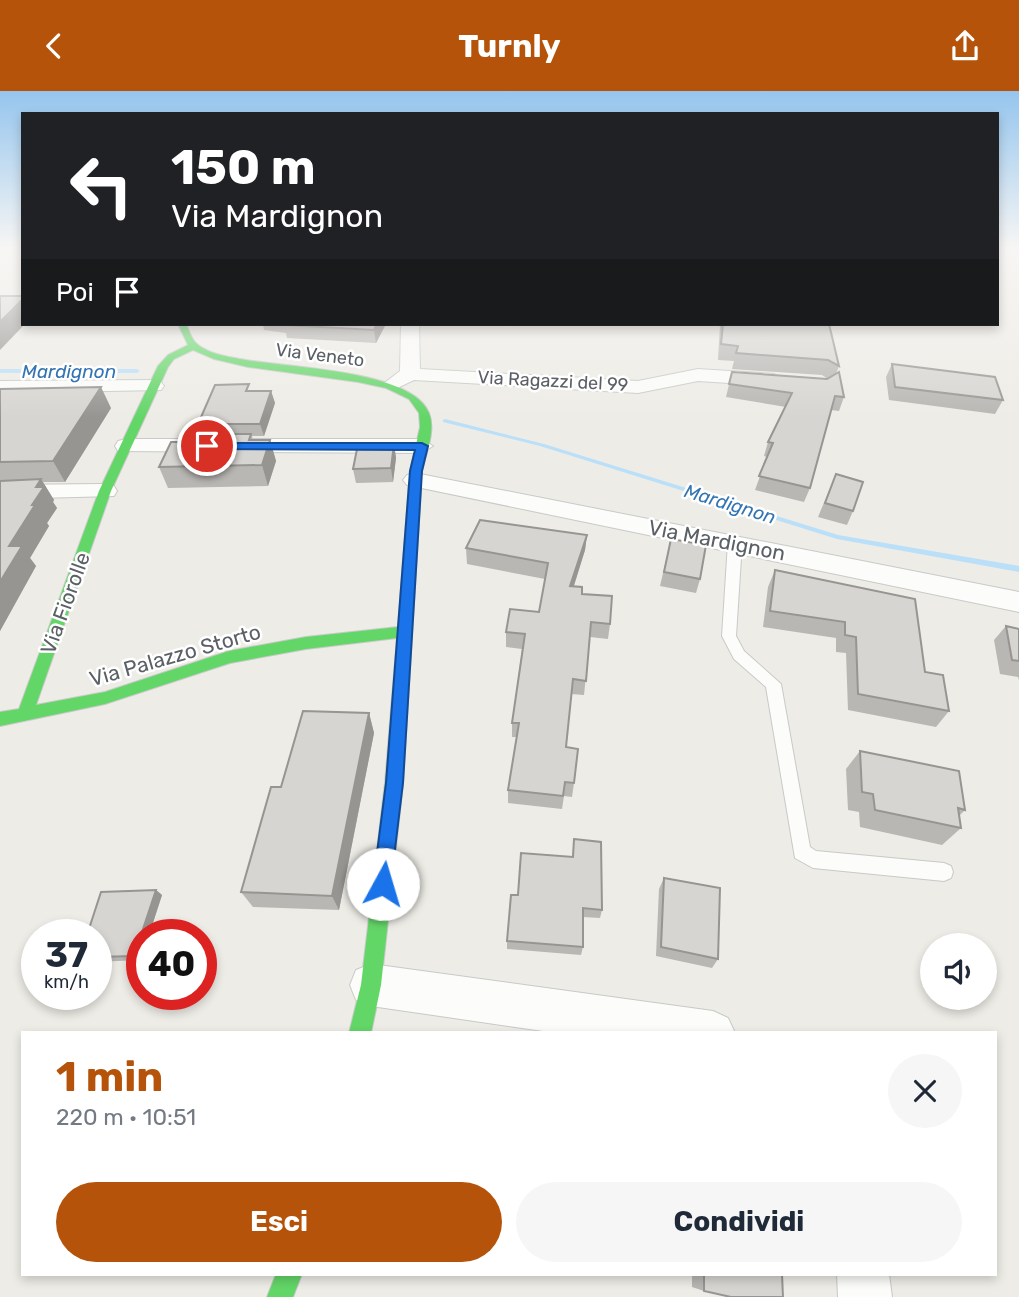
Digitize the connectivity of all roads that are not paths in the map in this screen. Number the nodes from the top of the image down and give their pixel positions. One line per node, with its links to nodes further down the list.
1 (182, 326): 3 (street)
2 (410, 326): 4 (street)
3 (193, 346): 4 (street, Via Veneto); 6 (street, Via Fiorolle)
4 (401, 379): 5 (street, Via Ragazzi del 99); 9 (street, Via Veneto)
5 (799, 382)
6 (154, 386): 7 (street); 8 (street, Via Fiorolle)
7 (0, 387)
8 (126, 446): 9 (street); 11 (street, Via Fiorolle)
9 (422, 446): 10 (street)
10 (415, 480): 13 (street, Via Mardignon); 15 (street)
11 (105, 491): 12 (street); 16 (street, Via Fiorolle)
12 (0, 492)
13 (735, 543): 14 (street, Via Mardignon); 18 (lane)
14 (1019, 603)
15 (404, 632): 16 (street, Via Palazzo Storto); 19 (street)
16 (25, 714): 17 (street, Via Palazzo Storto)
17 (0, 719)
18 (944, 871)
19 (371, 985): 20 (street); 21 (street)
20 (360, 1031)
21 (699, 1031)
22 (288, 1276): 24 (street)
23 (863, 1276): 25 (street)
24 (280, 1297)
25 (865, 1297)

